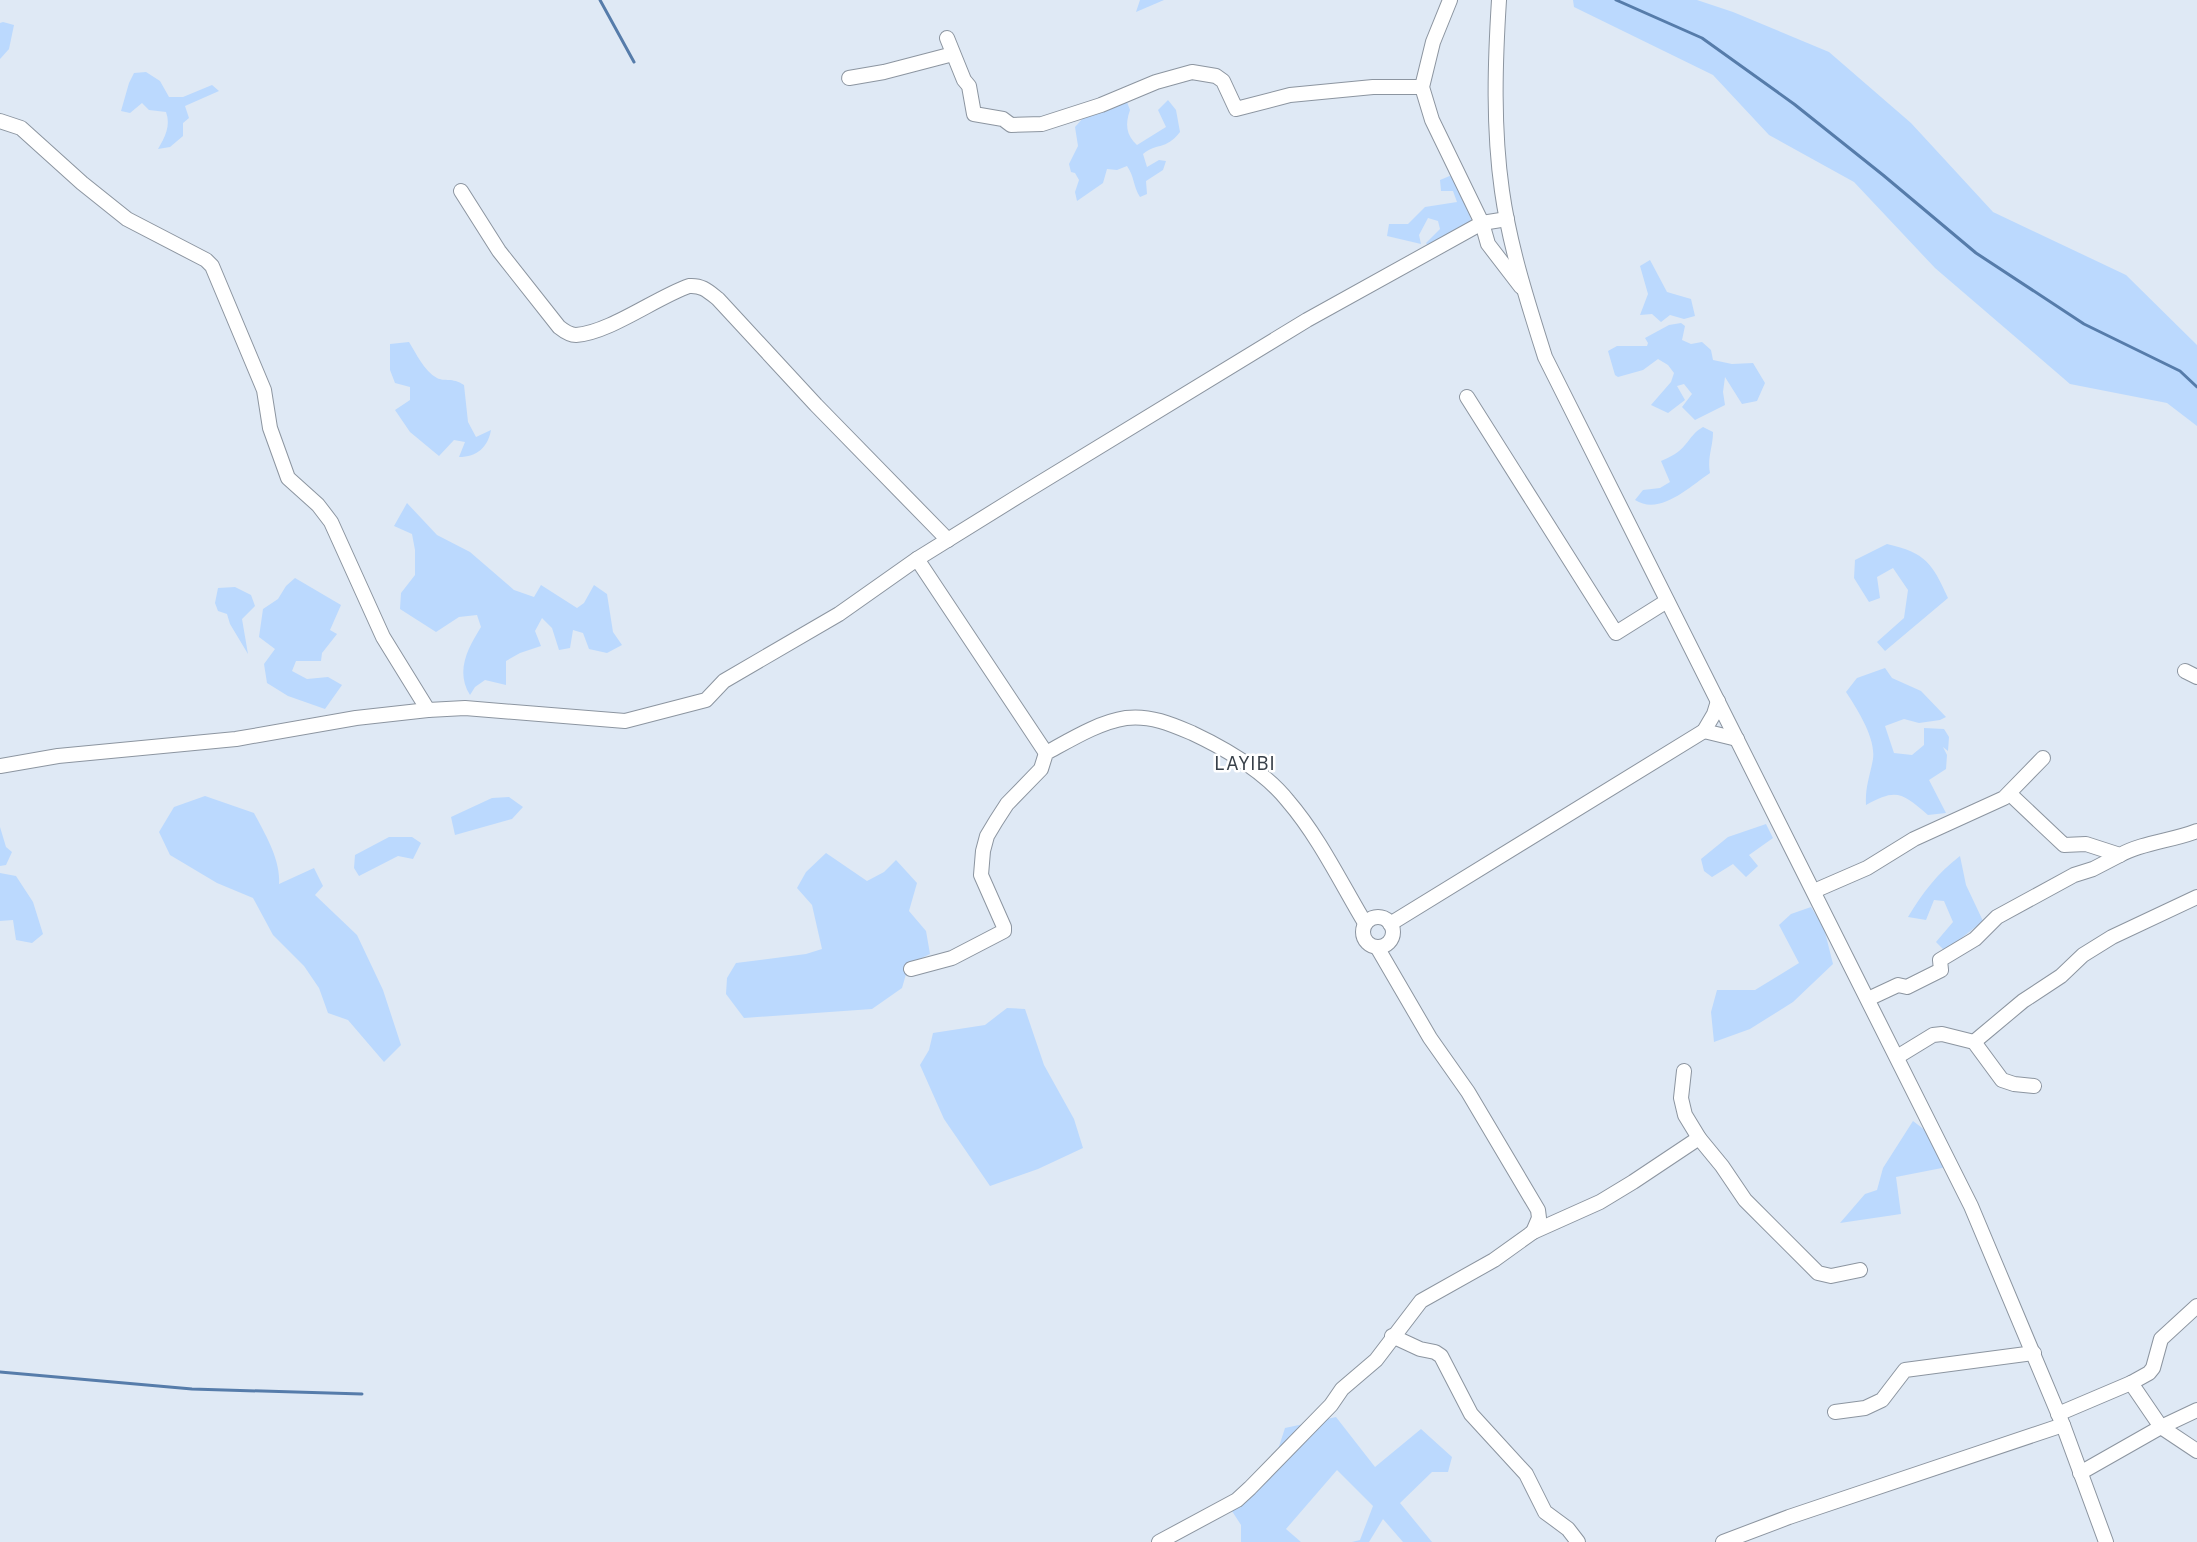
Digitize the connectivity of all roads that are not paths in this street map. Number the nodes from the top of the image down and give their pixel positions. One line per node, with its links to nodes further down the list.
1 (1450, 0): 6 (street)
2 (1499, 0): 9 (street)
3 (947, 38): 4 (street)
4 (953, 54): 5 (street); 6 (street)
5 (849, 78)
6 (1422, 87): 10 (street)
7 (1, 118): 17 (street)
8 (461, 191): 13 (street)
9 (1507, 219): 10 (street); 11 (street)
10 (1482, 223): 11 (street); 13 (street)
11 (1524, 291): 15 (street)
12 (1467, 396): 15 (street)
13 (948, 540): 14 (street)
14 (918, 559): 17 (street); 20 (street)
15 (1667, 601): 16 (street)
16 (1718, 701): 18 (street); 19 (street)
17 (428, 710): 22 (street)
18 (1704, 731): 19 (street); 29 (street)
19 (1737, 739): 26 (street)
20 (1046, 753): 28 (street); 31 (street)
21 (2043, 758): 23 (street)
22 (0, 766)
23 (2010, 794): 25 (street); 26 (street)
24 (2197, 831): 25 (street)
25 (2120, 855): 32 (street)
26 (1814, 891): 32 (street)
27 (2197, 897): 33 (street)
28 (1365, 923): 29 (street); 30 (street)
29 (1390, 924): 30 (street)
30 (1377, 947): 38 (street)
31 (911, 969)
32 (1868, 999): 34 (street)
33 (1974, 1042): 34 (street); 36 (street)
34 (1897, 1057): 42 (street)
35 (1684, 1071): 37 (street)
36 (2034, 1086)
37 (1699, 1138): 38 (street); 39 (street)
38 (1533, 1232): 41 (street)
39 (1860, 1270)
40 (2197, 1306): 43 (street)
41 (1392, 1336): 50 (street); 51 (street)
42 (2034, 1353): 45 (street); 46 (street)
43 (2131, 1383): 46 (street); 47 (street)
44 (2197, 1410): 47 (street)
45 (1835, 1412)
46 (2060, 1419): 49 (street); 52 (street)
47 (2161, 1427): 48 (street); 49 (street)
48 (2197, 1450)
49 (2080, 1473): 53 (street)
50 (1159, 1542)
51 (1578, 1542)
52 (1723, 1542)
53 (2106, 1542)

